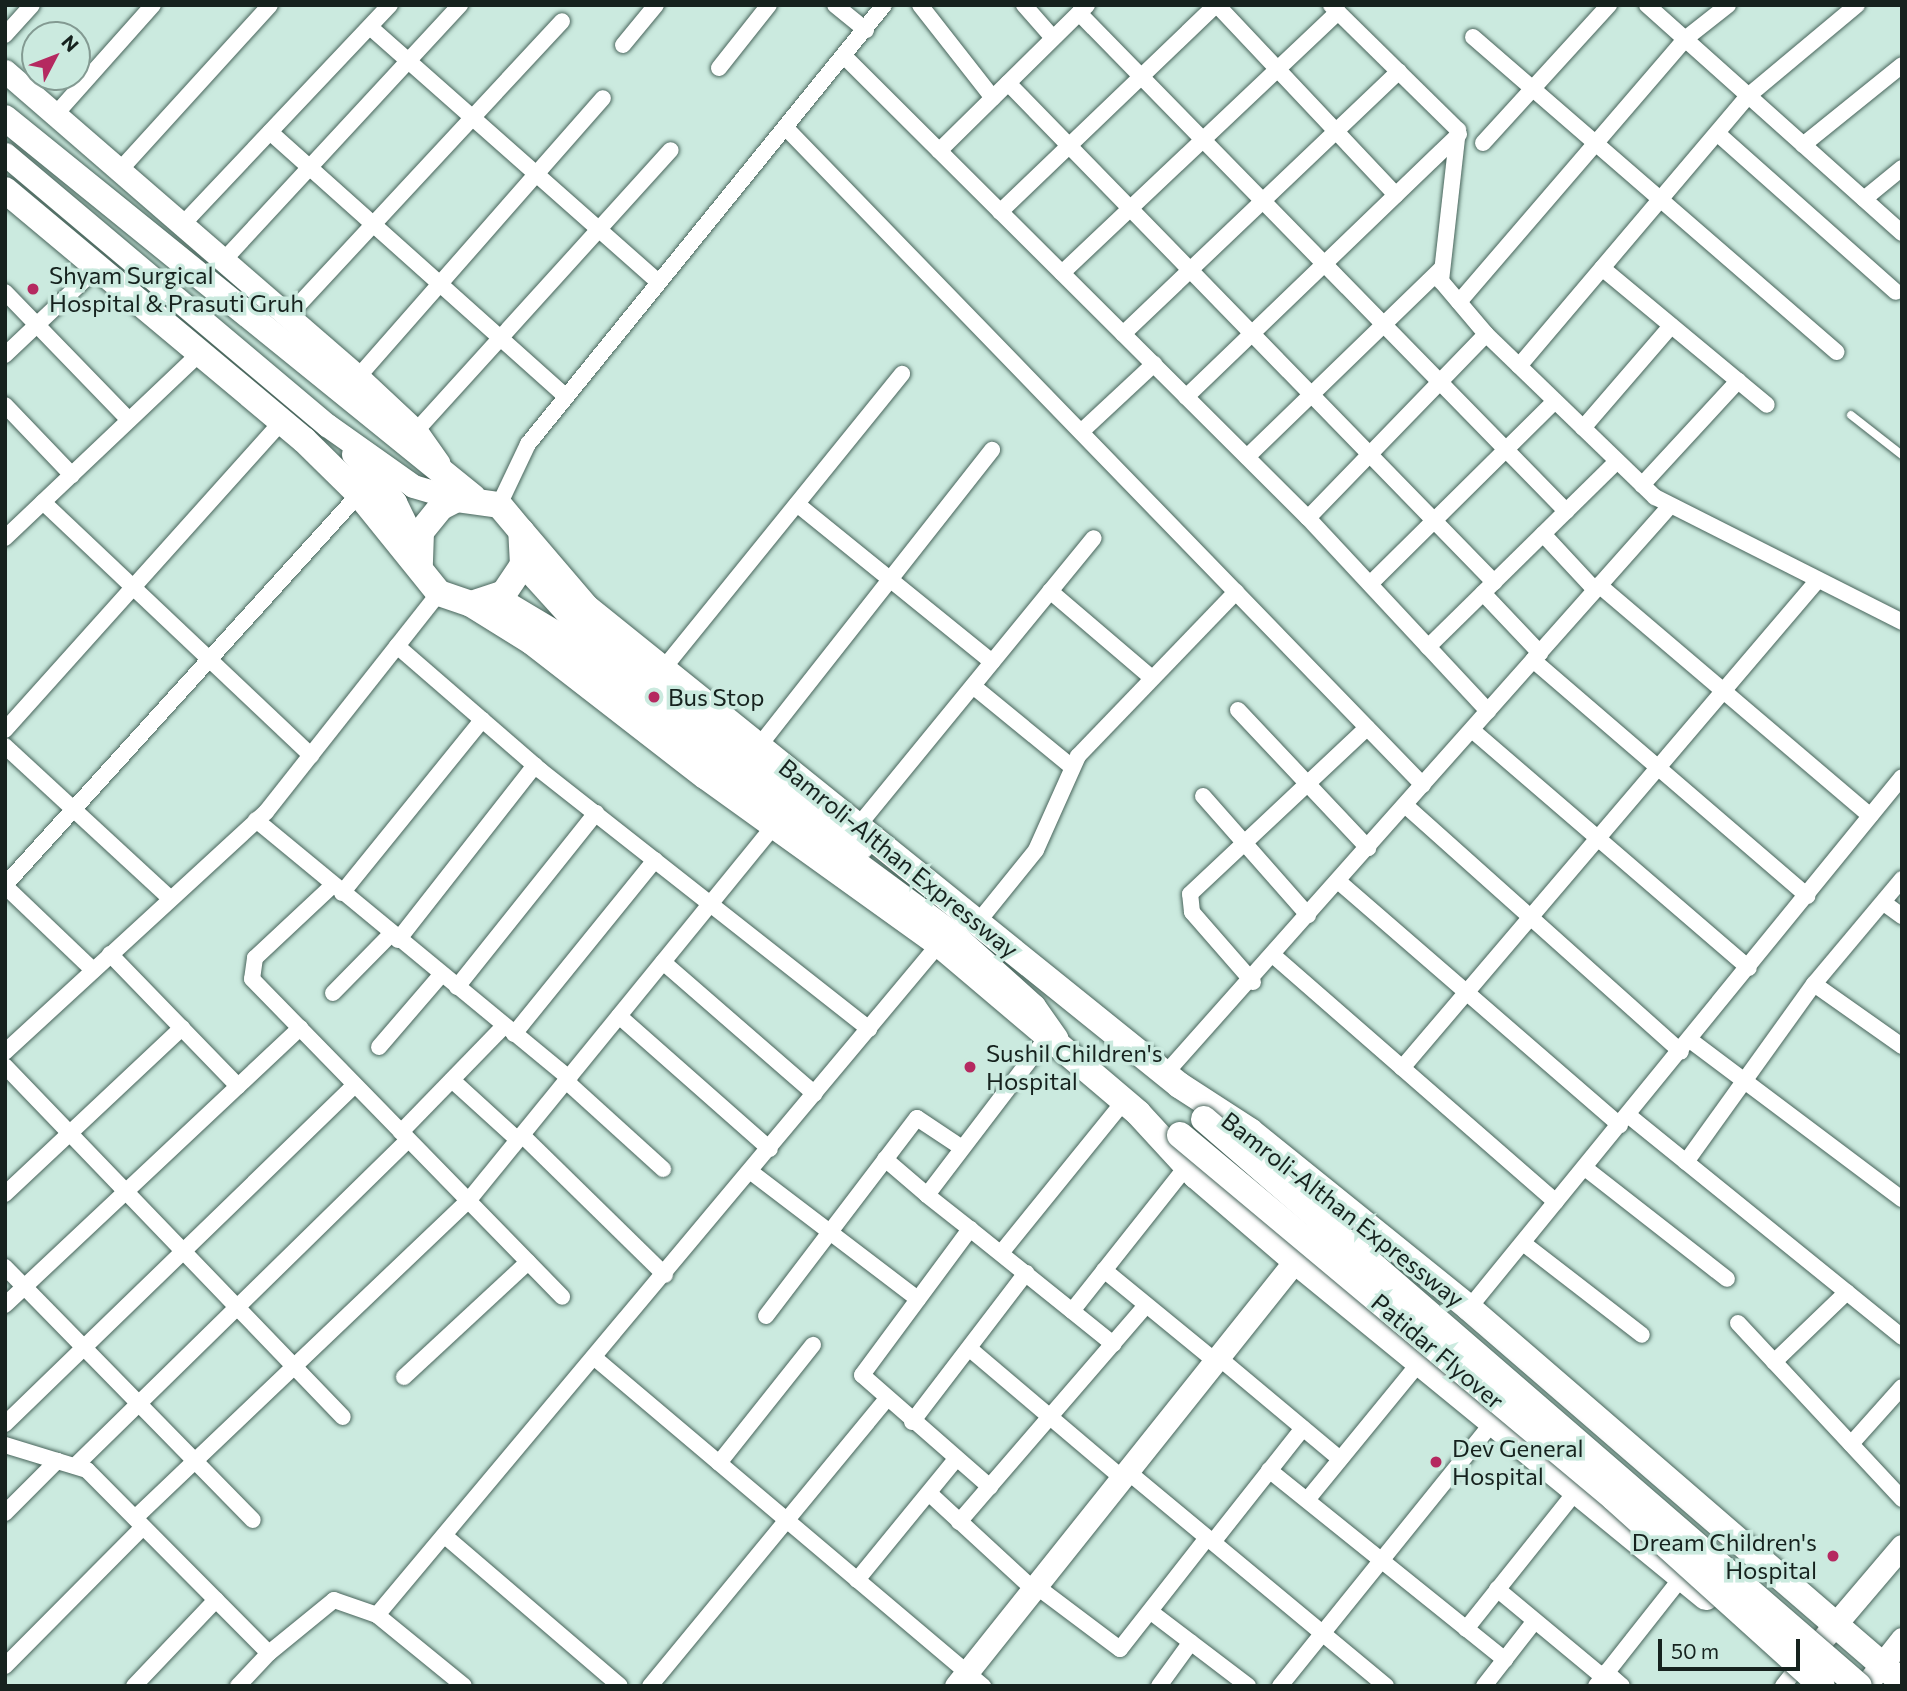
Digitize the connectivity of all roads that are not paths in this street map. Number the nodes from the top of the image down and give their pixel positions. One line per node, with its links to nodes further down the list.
1 (32, 5): 22 (street)
2 (153, 5): 40 (street)
3 (270, 5): 58 (street)
4 (390, 5): 20 (street)
5 (460, 5): 28 (street)
6 (656, 5): 26 (street)
7 (769, 5): 30 (street)
8 (835, 5): 21 (street)
9 (884, 5): 21 (street)
10 (920, 5): 39 (street)
11 (1024, 5): 24 (street)
12 (1217, 5): 31 (street); 34 (street)
13 (1609, 5): 36 (street)
14 (1647, 5): 25 (street)
15 (1728, 5): 25 (street)
16 (1857, 5): 37 (street)
17 (1083, 9): 24 (street); 34 (street)
18 (1334, 9): 31 (street); 33 (street)
19 (562, 22): 42 (street)
20 (369, 27): 28 (street); 44 (street)
21 (866, 30): 27 (street)
22 (5, 34)
23 (1473, 37): 36 (street)
24 (1053, 38): 35 (street)
25 (1685, 39): 37 (street); 50 (street)
26 (623, 45)
27 (845, 57): 43 (street); 54 (street)
28 (408, 61): 42 (street); 56 (street)
29 (1902, 65): 51 (street)
30 (719, 68)
31 (1276, 70): 45 (street); 48 (street)
32 (5, 71): 40 (main road)
33 (1399, 71): 45 (street); 47 (street)
34 (1142, 76): 48 (street); 52 (street)
35 (1008, 83): 39 (street); 52 (street)
36 (1533, 90): 49 (street); 50 (street)
37 (1748, 96): 46 (street); 51 (street)
38 (603, 98): 59 (street)
39 (993, 98): 54 (street)
40 (55, 115): 58 (main road)
41 (5, 118): 122 (main road)
42 (470, 120): 59 (street); 67 (street)
43 (786, 128): 78 (street); 112 (street)
44 (270, 132): 56 (street); 68 (street)
45 (1335, 132): 61 (street); 63 (street)
46 (1717, 133): 64 (street); 81 (street)
47 (1459, 134): 61 (street); 75 (street)
48 (1203, 139): 63 (street); 65 (street)
49 (1483, 143)
50 (1595, 145): 64 (street); 82 (street)
51 (1803, 145): 62 (street)
52 (1069, 146): 65 (street); 66 (street)
53 (671, 150): 69 (street)
54 (939, 151): 66 (street)
55 (5, 154): 109 (main road)
56 (309, 168): 67 (street); 71 (street)
57 (1902, 168): 62 (street)
58 (119, 171): 68 (main road)
59 (534, 176): 69 (street); 79 (street)
60 (5, 190): 73 (main road)
61 (1396, 195): 72 (street)
62 (1864, 199): 70 (street)
63 (1262, 201): 72 (street); 76 (street)
64 (1659, 201): 74 (street); 91 (street)
65 (1129, 210): 76 (street); 77 (street)
66 (1000, 212): 77 (street)
67 (374, 224): 79 (street); 83 (street)
68 (181, 226): 71 (main road)
69 (597, 232): 78 (street); 90 (street)
70 (1902, 233)
71 (223, 261): 83 (main road)
72 (1324, 265): 84 (street); 89 (street)
73 (98, 267): 85 (street); 92 (main road)
74 (1602, 268): 86 (street); 95 (street)
75 (1440, 270): 82 (street); 84 (street)
76 (1188, 272): 87 (street); 89 (street)
77 (1062, 273): 87 (street)
78 (658, 282): 100 (street)
79 (441, 283): 90 (street); 97 (street)
80 (5, 292): 85 (street)
81 (1896, 292)
82 (1459, 302): 88 (street)
83 (289, 315): 97 (main road)
84 (1383, 324): 99 (street); 102 (street)
85 (39, 325): 93 (street); 107 (street)
86 (1671, 326): 98 (street); 110 (street)
87 (1123, 334): 94 (street)
88 (1486, 334): 95 (street); 99 (street)
89 (1250, 336): 101 (street); 102 (street)
90 (500, 338): 100 (street); 111 (street)
91 (1837, 352)
92 (201, 353): 107 (street); 108 (main road)
93 (5, 355)
94 (1154, 364): 101 (street); 112 (street)
95 (1519, 366): 103 (street)
96 (902, 374): 124 (street)
97 (358, 377): 111 (main road)
98 (1738, 381): 105 (street); 120 (street)
99 (1439, 383): 113 (street); 115 (street)
100 (566, 397): 125 (street)
101 (1186, 397): 117 (street)
102 (1308, 397): 115 (street); 117 (street)
103 (1555, 401): 110 (street); 113 (street)
104 (5, 405): 119 (street)
105 (1767, 405)
106 (1851, 415): 116 (lane)
107 (129, 420): 119 (street)
108 (282, 421): 121 (main road); 140 (street)
109 (327, 425): 122 (main road); 135 (main road)
110 (1583, 428): 118 (street)
111 (416, 431): 122 (main road)
112 (1081, 432): 145 (street)
113 (1506, 449): 127 (street); 130 (street)
114 (992, 450): 137 (street)
115 (1370, 455): 129 (street); 130 (street)
116 (1902, 455)
117 (1247, 457): 129 (street)
118 (1617, 461): 120 (street); 127 (street)
119 (72, 475): 123 (street)
120 (1642, 485): 126 (street)
121 (359, 494): 135 (main road); 153 (street)
122 (461, 494): 125 (main road); 135 (main road)
123 (43, 502): 132 (street); 140 (street)
124 (797, 504): 137 (street); 154 (street)
125 (499, 505): 131 (main road)
126 (1670, 506): 138 (street); 142 (street)
127 (1566, 511): 133 (street)
128 (5, 515): 132 (street)
129 (1308, 518): 139 (street)
130 (1434, 521): 139 (street); 141 (street)
131 (521, 531): 136 (main road); 154 (main road, Bamroli-Althan Expressway)
132 (11, 532)
133 (1543, 534): 141 (street); 142 (street)
134 (1094, 538): 143 (street)
135 (419, 557): 144 (main road)
136 (523, 565): 146 (main road); 210 (main road)
137 (889, 580): 152 (street); 165 (street)
138 (1817, 581): 148 (street); 157 (street)
139 (1370, 584): 150 (street)
140 (132, 588): 153 (street); 162 (street)
141 (1488, 588): 150 (street); 151 (street)
142 (1597, 588): 151 (street); 157 (street)
143 (1050, 591): 152 (street); 155 (street)
144 (439, 593): 147 (main road); 149 (street)
145 (1236, 593): 155 (street); 161 (street)
146 (497, 597): 147 (main road); 216 (main road)
147 (471, 604): 179 (main road)
148 (1902, 622)
149 (397, 646): 160 (street); 166 (street)
150 (1428, 647): 159 (street)
151 (1537, 656): 159 (street); 169 (street)
152 (992, 662): 156 (street)
153 (208, 663): 166 (street); 175 (street)
154 (663, 669): 165 (main road, Bamroli-Althan Expressway)
155 (1152, 678): 168 (street)
156 (973, 686): 168 (street); 180 (street)
157 (1723, 691): 169 (street); 177 (street)
158 (1238, 710): 171 (street)
159 (1488, 711): 163 (street)
160 (482, 720): 167 (street); 187 (street)
161 (1367, 727): 171 (street); 172 (street)
162 (5, 730)
163 (1472, 730): 172 (street); 181 (street)
164 (5, 746): 175 (street)
165 (759, 746): 180 (main road, Bamroli-Althan Expressway)
166 (311, 755): 178 (street)
167 (535, 765): 176 (street); 197 (street)
168 (1072, 767): 196 (street)
169 (1659, 769): 181 (street); 189 (street)
170 (1902, 777): 177 (street)
171 (1306, 784): 182 (street); 183 (street)
172 (1423, 785): 174 (street)
173 (1203, 796): 182 (street)
174 (1405, 805): 183 (street); 194 (street)
175 (74, 809): 188 (street); 190 (street)
176 (596, 813): 184 (street); 207 (street)
177 (1870, 816): 189 (street)
178 (256, 820): 187 (street); 190 (street)
179 (775, 824): 191 (street); 198 (main road)
180 (858, 826): 196 (main road, Bamroli-Althan Expressway)
181 (1597, 837): 194 (street); 202 (street)
182 (1241, 843): 193 (street); 205 (street)
183 (1368, 848): 186 (street)
184 (656, 860): 191 (street); 215 (street)
185 (1902, 879): 192 (street)
186 (1338, 881): 193 (street); 208 (street)
187 (338, 889): 197 (street); 213 (street)
188 (7, 891): 203 (street)
189 (1807, 896): 202 (street)
190 (170, 898): 199 (street)
191 (711, 903): 201 (street); 214 (street)
192 (1884, 903): 195 (street); 206 (street)
193 (1308, 915): 200 (street)
194 (1530, 916): 208 (street); 217 (street)
195 (1902, 916)
196 (978, 922): 210 (main road, Bamroli-Althan Expressway)
197 (394, 937): 204 (street); 209 (street)
198 (939, 944): 214 (street); 216 (main road)
199 (110, 954): 203 (street); 212 (street)
200 (1274, 956): 205 (street); 222 (street)
201 (663, 962): 211 (street); 229 (street)
202 (1749, 968): 217 (street)
203 (93, 970): 220 (street)
204 (442, 975): 207 (street); 219 (street)
205 (1252, 982): 224 (street)
206 (1814, 984): 218 (street); 228 (street)
207 (457, 987): 215 (street)
208 (1466, 992): 222 (street); 231 (street)
209 (333, 993)
210 (1088, 1010): 224 (main road, Bamroli-Althan Expressway)
211 (619, 1016): 223 (street); 236 (street)
212 (182, 1028): 227 (street); 232 (street)
213 (300, 1028): 226 (street); 227 (street)
214 (869, 1029): 229 (street)
215 (509, 1030): 223 (street); 225 (street)
216 (1054, 1041): 230 (main road); 235 (street)
217 (1685, 1046): 228 (street); 231 (street)
218 (1902, 1046)
219 (379, 1047)
220 (5, 1052)
221 (5, 1066): 232 (street)
222 (1402, 1068): 248 (street)
223 (567, 1079): 234 (street); 241 (street)
224 (1172, 1079): 268 (main road, Bamroli-Althan Expressway); 350 (main road, Patidar Flyover, bridge)
225 (452, 1080): 233 (street); 234 (street)
226 (355, 1085): 233 (street); 252 (street)
227 (238, 1086): 243 (street)
228 (1744, 1087): 238 (street); 246 (street)
229 (815, 1094): 236 (street)
230 (1131, 1107): 239 (main road); 253 (street); 349 (main road, Patidar Flyover, bridge)
231 (1624, 1120): 238 (street); 240 (street)
232 (71, 1134): 243 (street); 244 (street)
233 (405, 1136): 247 (street); 267 (street)
234 (520, 1137): 247 (street); 259 (street)
235 (962, 1148): 237 (street); 245 (street)
236 (770, 1149): 242 (street)
237 (885, 1158): 245 (street); 250 (street)
238 (1686, 1162): 262 (street)
239 (1187, 1166): 254 (main road); 257 (street)
240 (1585, 1168): 248 (street); 260 (street)
241 (663, 1169)
242 (751, 1171): 250 (street); 259 (street)
243 (126, 1192): 252 (street); 261 (street)
244 (5, 1194)
245 (926, 1195): 249 (street)
246 (1902, 1199)
247 (468, 1201): 255 (street); 282 (street)
248 (1556, 1202): 251 (street)
249 (970, 1229): 253 (street); 264 (street)
250 (828, 1230): 264 (street); 270 (street)
251 (1523, 1242): 268 (street); 272 (street)
252 (183, 1250): 267 (street); 276 (street)
253 (1001, 1253): 258 (street)
254 (1295, 1261): 279 (main road); 280 (main road)
255 (528, 1262): 263 (street); 284 (street)
256 (5, 1267): 261 (street)
257 (1104, 1270): 266 (street); 269 (street)
258 (1026, 1273): 269 (street); 277 (street)
259 (665, 1275): 278 (street)
260 (1727, 1279)
261 (24, 1288): 265 (street); 276 (street)
262 (1847, 1292): 273 (street); 281 (street)
263 (562, 1297)
264 (918, 1299): 286 (street)
265 (5, 1306)
266 (1146, 1306): 274 (street); 279 (street)
267 (238, 1307): 282 (street); 287 (street)
268 (1469, 1308): 283 (main road, Bamroli-Althan Expressway)
269 (1072, 1311): 274 (street)
270 (766, 1316)
271 (1738, 1323): 281 (street)
272 (1642, 1335)
273 (1902, 1337)
274 (1113, 1344): 289 (street)
275 (813, 1345): 300 (street)
276 (83, 1349): 287 (street); 292 (street)
277 (970, 1349): 289 (street); 291 (street)
278 (596, 1359): 300 (street); 314 (street)
279 (1217, 1359): 293 (street); 303 (main road)
280 (1420, 1362): 290 (main road); 297 (street)
281 (1774, 1362): 294 (street)
282 (293, 1365): 288 (street); 299 (street)
283 (1540, 1368): 290 (street); 326 (main road, Bamroli-Althan Expressway)
284 (404, 1377)
285 (1902, 1387): 294 (street)
286 (886, 1400): 291 (street); 311 (street)
287 (138, 1405): 299 (street); 301 (street)
288 (343, 1417)
289 (1051, 1417): 303 (street); 304 (street)
290 (1493, 1421): 305 (main road); 317 (street)
291 (912, 1422): 296 (street)
292 (5, 1424)
293 (1303, 1428): 297 (street); 302 (street)
294 (1851, 1444): 307 (street)
295 (5, 1445): 298 (street)
296 (956, 1459): 304 (street); 306 (street)
297 (1340, 1460): 308 (street)
298 (57, 1461): 301 (street); 309 (street)
299 (192, 1462): 310 (street); 312 (street)
300 (719, 1463): 311 (street)
301 (75, 1466): 312 (street)
302 (1269, 1470): 308 (street); 315 (street)
303 (1124, 1474): 315 (street); 320 (main road)
304 (990, 1487): 313 (street)
305 (1577, 1490): 318 (main road); 321 (street)
306 (930, 1494): 313 (street); 319 (street)
307 (1902, 1499)
308 (1307, 1500): 317 (street)
309 (5, 1513)
310 (253, 1520)
311 (786, 1520): 319 (street); 342 (street)
312 (139, 1522): 322 (street); 333 (street)
313 (959, 1522): 320 (street)
314 (444, 1536): 324 (street); 341 (street)
315 (1210, 1540): 323 (street); 328 (street)
316 (1902, 1546): 326 (main road)
317 (1382, 1560): 327 (street); 328 (street)
318 (1682, 1577): 335 (street); 336 (main road)
319 (856, 1580): 337 (street)
320 (1035, 1587): 323 (street); 337 (main road)
321 (1497, 1589): 325 (street); 327 (street)
322 (216, 1600): 331 (street); 338 (street)
323 (1151, 1612): 330 (street)
324 (377, 1615): 331 (street); 340 (street)
325 (1534, 1622): 332 (street); 335 (street)
326 (1840, 1624): 334 (main road, Bamroli-Althan Expressway); 336 (main road)
327 (1466, 1629): 332 (street)
328 (1322, 1633): 345 (street); 346 (street)
329 (1902, 1639): 334 (main road)
330 (1191, 1642): 343 (street); 344 (street)
331 (269, 1653): 339 (street)
332 (1505, 1660): 347 (street)
333 (5, 1666)
334 (1892, 1673): 350 (main road)
335 (1601, 1678): 348 (street)
336 (1795, 1681)
337 (969, 1682)
338 (134, 1686)
339 (238, 1686)
340 (464, 1686)
341 (620, 1686)
342 (650, 1686)
343 (1159, 1686)
344 (1248, 1686)
345 (1280, 1686)
346 (1386, 1686)
347 (1484, 1686)
348 (1622, 1686)
349 (1822, 1686)
350 (1862, 1686)

